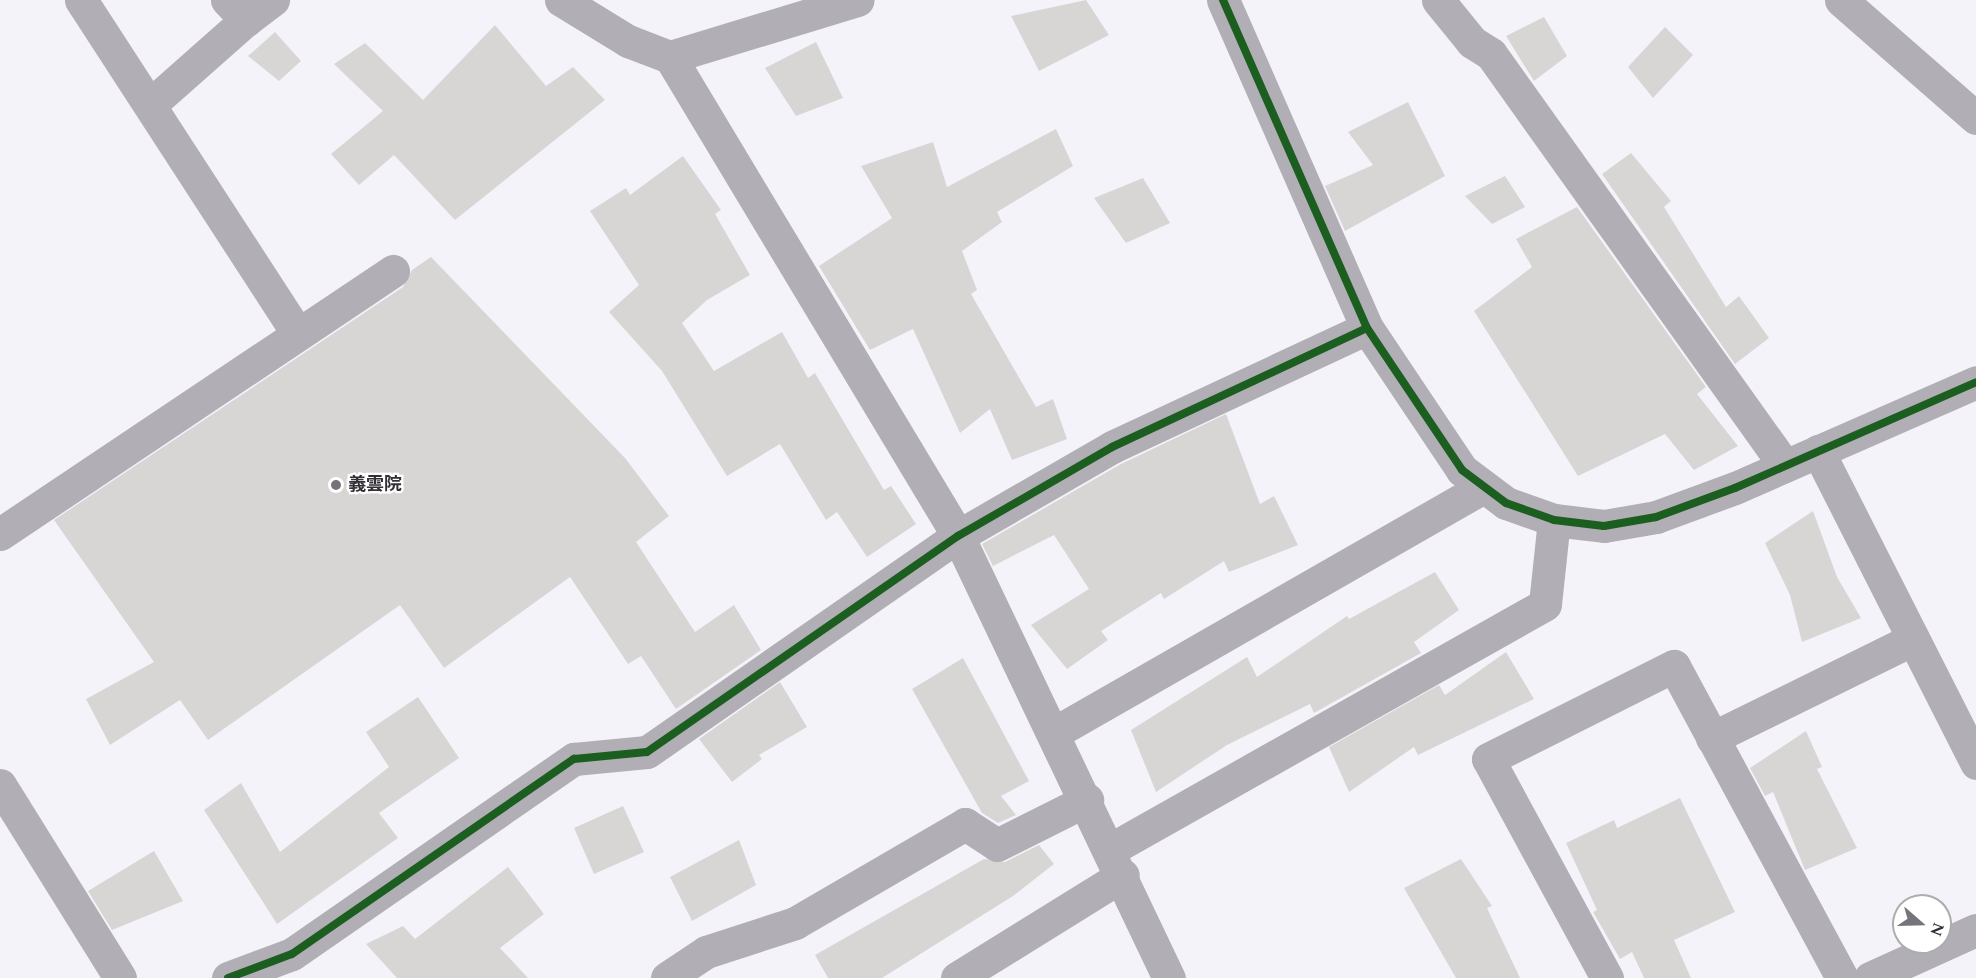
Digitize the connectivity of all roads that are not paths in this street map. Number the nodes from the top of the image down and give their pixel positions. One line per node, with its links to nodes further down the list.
1 (81, 0): 10 (street)
2 (273, 0): 8 (street)
3 (561, 0): 9 (street)
4 (858, 0): 9 (street)
5 (1223, 0): 13 (street)
6 (1438, 0): 17 (street)
7 (1841, 0): 11 (street)
8 (237, 10): 10 (street)
9 (670, 57): 21 (street)
10 (151, 104): 14 (street)
11 (1976, 118)
12 (393, 271): 14 (street)
13 (1367, 328): 18 (street); 21 (street)
14 (298, 334): 20 (street)
15 (1976, 382): 16 (street)
16 (1818, 451): 17 (street); 22 (street)
17 (1785, 466): 19 (street)
18 (1484, 487): 19 (street); 23 (street)
19 (1554, 520): 28 (street)
20 (0, 534)
21 (958, 536): 23 (street); 31 (street)
22 (1913, 639): 24 (street); 25 (street)
23 (1054, 733): 27 (street)
24 (1712, 738): 35 (street); 36 (street)
25 (1976, 763)
26 (0, 785): 30 (street)
27 (1087, 800): 28 (street); 32 (street)
28 (1117, 862): 33 (street); 34 (street)
29 (1976, 930): 37 (street)
30 (120, 978)
31 (228, 978)
32 (667, 978)
33 (957, 978)
34 (1169, 978)
35 (1607, 978)
36 (1842, 978)
37 (1870, 978)

